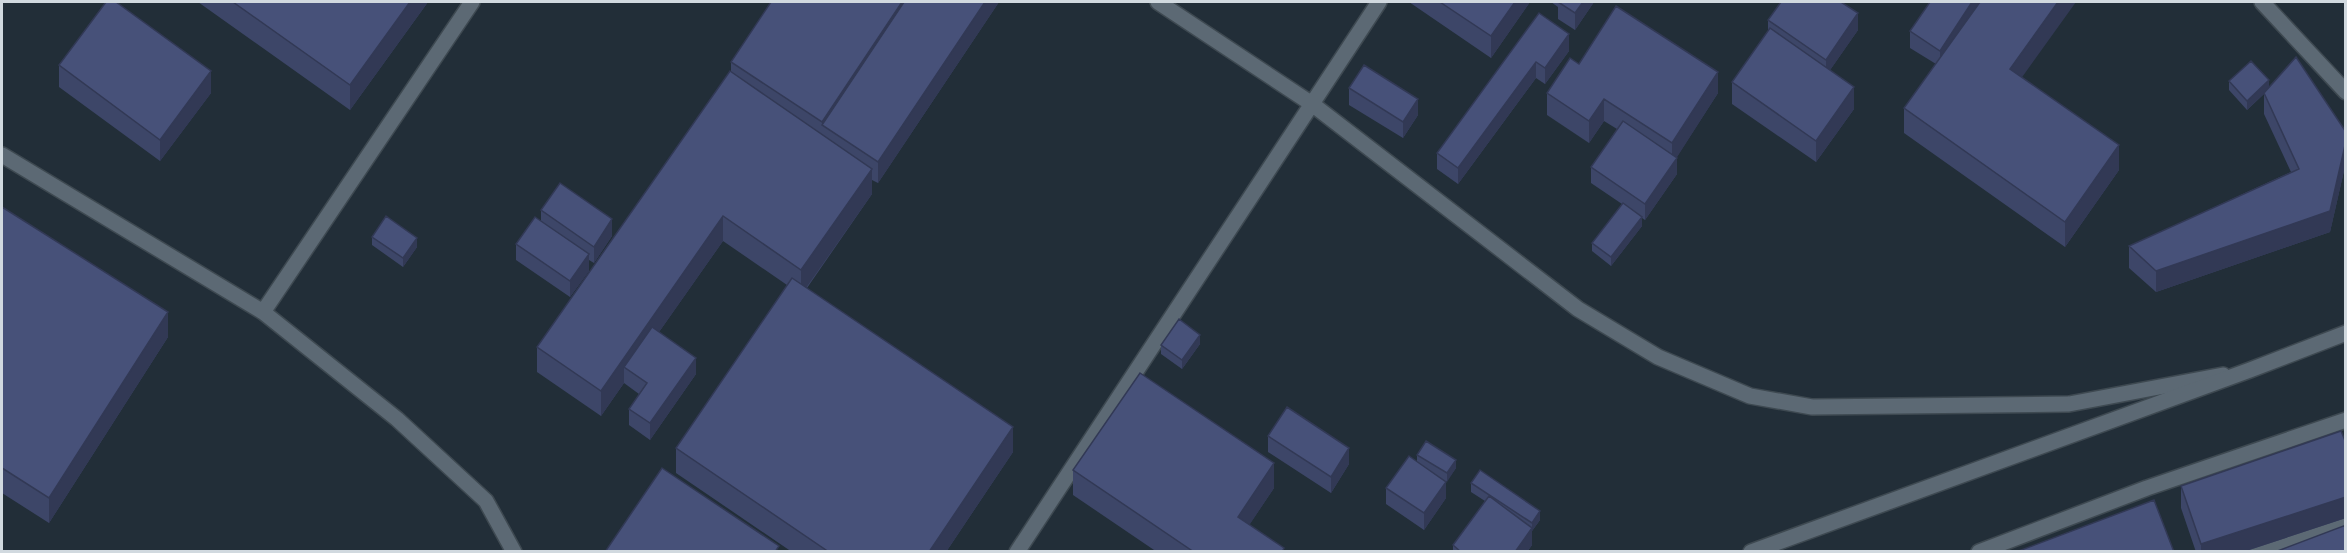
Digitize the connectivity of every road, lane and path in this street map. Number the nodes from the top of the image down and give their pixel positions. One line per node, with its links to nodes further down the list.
1 (472, 2): 8 (street)
2 (1158, 2): 6 (street)
3 (1379, 2): 6 (street)
4 (2262, 2): 5 (street)
5 (2346, 92)
6 (1312, 104): 10 (street); 14 (street)
7 (2, 155): 8 (street)
8 (262, 312): 13 (street)
9 (2346, 333): 10 (street)
10 (2250, 370): 15 (street)
11 (2346, 420): 16 (street)
12 (2346, 519): 17 (street)
13 (514, 552)
14 (1017, 552)
15 (1751, 552)
16 (1979, 552)
17 (2256, 552)

